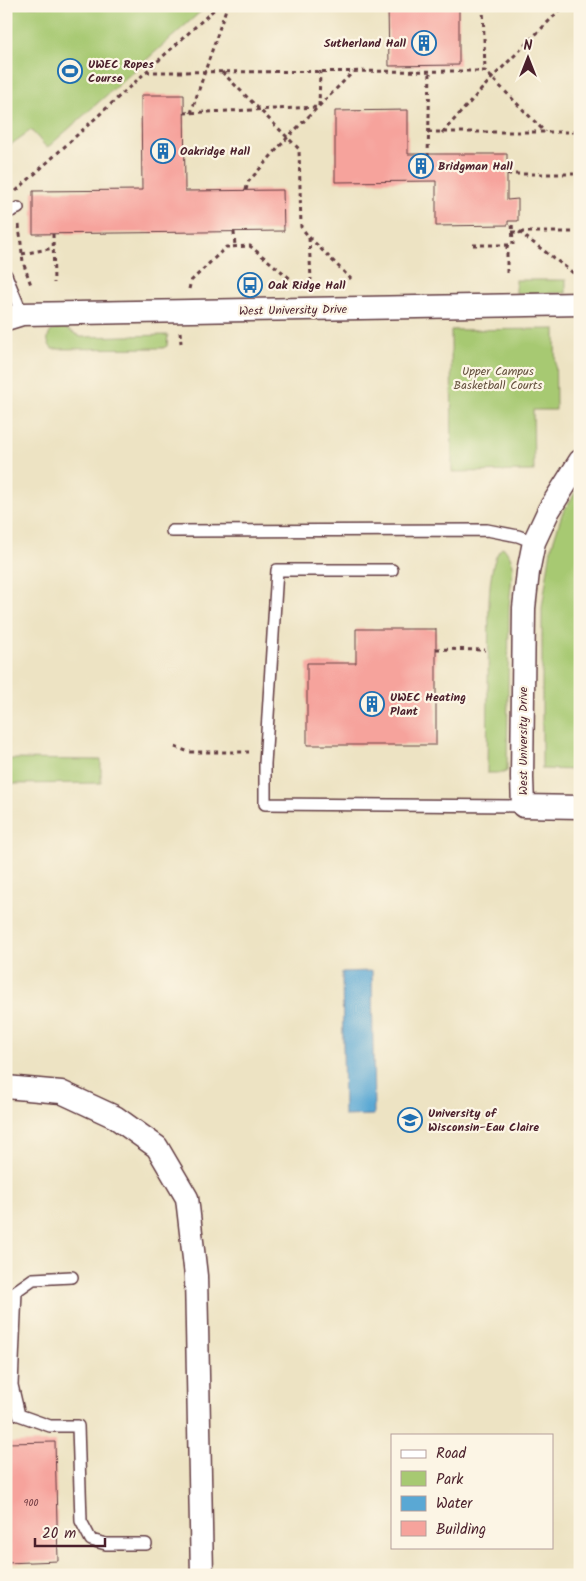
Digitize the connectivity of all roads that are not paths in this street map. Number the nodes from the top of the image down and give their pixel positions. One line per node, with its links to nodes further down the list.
1 (18, 208): 2 (lane)
2 (6, 213)
3 (6, 275): 5 (lane)
4 (580, 304): 5 (street, West University Drive)
5 (14, 317)
6 (580, 461): 8 (street, West University Drive)
7 (172, 531): 8 (lane)
8 (534, 542): 10 (street, West University Drive)
9 (392, 570): 10 (lane, West University Drive)
10 (523, 806): 11 (street)
11 (580, 807)
12 (6, 1087): 15 (street)
13 (72, 1277): 14 (lane)
14 (146, 1544)
15 (202, 1575)

